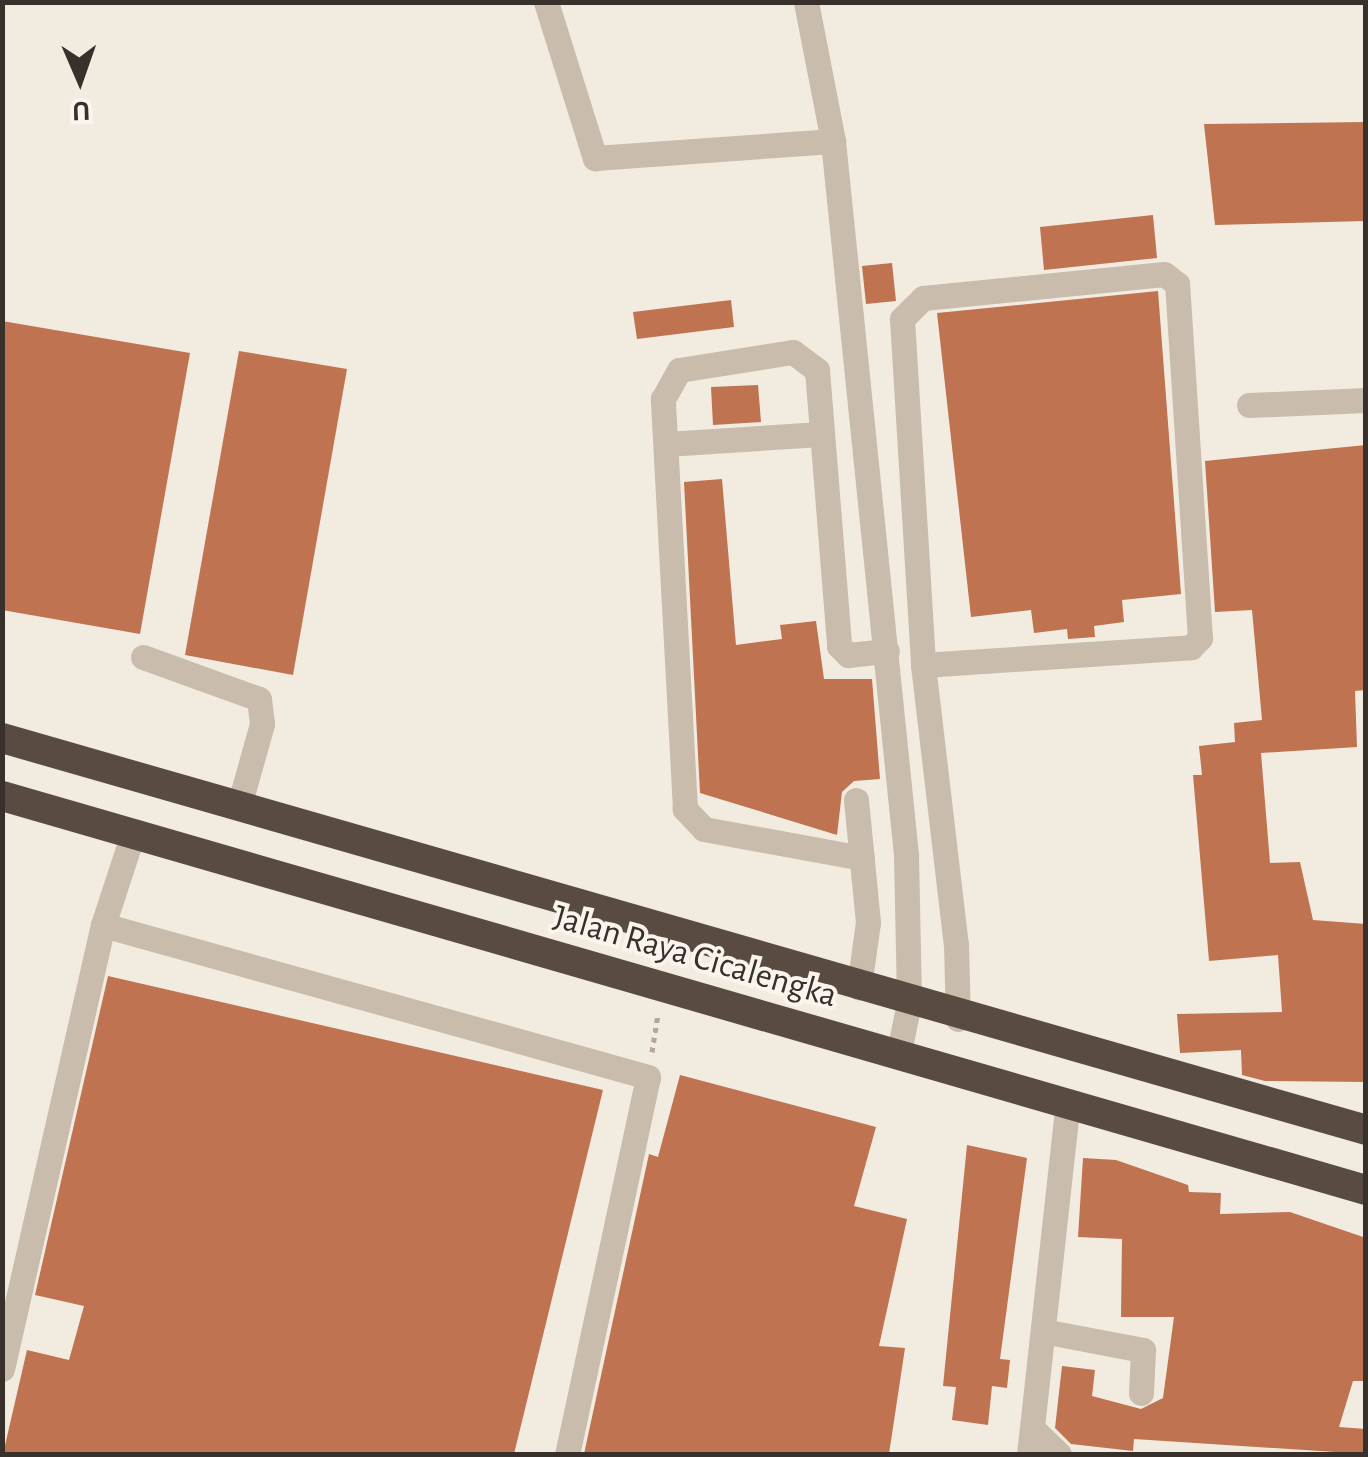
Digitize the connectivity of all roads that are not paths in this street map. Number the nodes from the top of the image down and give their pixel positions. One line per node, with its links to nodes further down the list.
1 (546, 2): 3 (lane)
2 (806, 2): 3 (lane)
3 (833, 141): 8 (lane)
4 (1366, 400): 5 (lane)
5 (1249, 404)
6 (821, 434): 7 (lane); 7 (lane); 8 (lane)
7 (666, 444): 16 (lane)
8 (886, 651): 19 (lane)
9 (143, 657): 14 (lane)
10 (923, 665): 10 (lane); 20 (lane)
11 (2, 738): 14 (highway, Jalan Raya Cicalengka)
12 (2, 796): 15 (highway, Jalan Raya Cicalengka)
13 (856, 800): 16 (lane)
14 (239, 806): 18 (highway, Jalan Raya Cicalengka)
15 (134, 833): 17 (lane); 21 (highway, Jalan Raya Cicalengka)
16 (862, 858): 18 (lane)
17 (103, 925): 26 (lane); 29 (lane)
18 (859, 988): 19 (highway, Jalan Raya Cicalengka)
19 (908, 1004): 20 (highway, Jalan Raya Cicalengka); 21 (lane)
20 (958, 1018): 23 (highway, Jalan Raya Cicalengka)
21 (898, 1056): 22 (highway, Jalan Raya Cicalengka)
22 (1068, 1102): 24 (highway, Jalan Raya Cicalengka); 25 (lane)
23 (1366, 1130)
24 (1366, 1190)
25 (1044, 1331): 27 (lane); 28 (lane)
26 (2, 1368)
27 (1141, 1393)
28 (1031, 1442): 30 (lane)
29 (566, 1454)
30 (1059, 1454)

